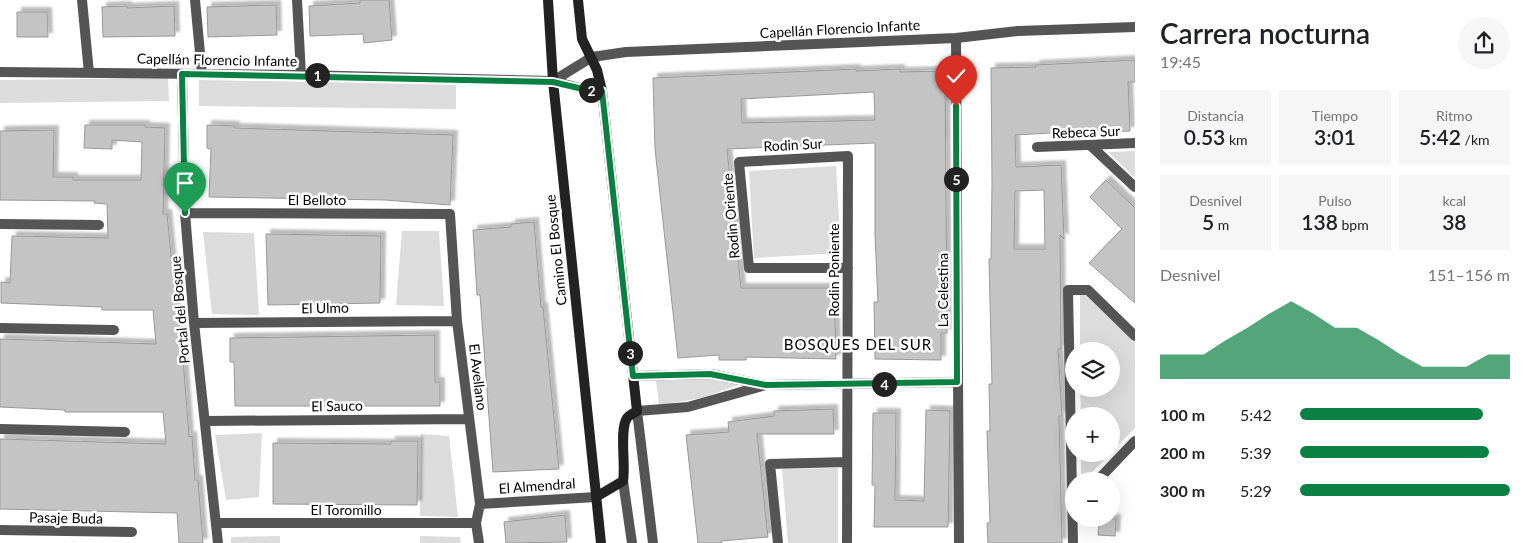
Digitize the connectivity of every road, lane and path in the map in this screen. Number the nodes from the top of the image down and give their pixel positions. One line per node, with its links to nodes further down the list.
1 (82, 0): 10 (street)
2 (195, 0): 12 (street)
3 (297, 0): 13 (street)
4 (548, 0): 14 (street, Camino El Bosque)
5 (578, 0): 8 (street)
6 (1135, 26): 7 (street, Capellán Florencio Infante)
7 (956, 38): 8 (street, Capellán Florencio Infante); 33 (street, La Celestina)
8 (592, 57): 14 (street, Capellán Florencio Infante); 15 (street)
9 (0, 72): 10 (street, Capellán Florencio Infante)
10 (89, 73): 11 (street, Capellán Florencio Infante)
11 (182, 74): 12 (street, Capellán Florencio Infante); 22 (street, Portal del Bosque)
12 (202, 74): 13 (street, Capellán Florencio Infante)
13 (301, 75): 14 (street, Capellán Florencio Infante)
14 (553, 82): 15 (street, Capellán Florencio Infante); 46 (street, Camino El Bosque)
15 (602, 91): 32 (street)
16 (1135, 143): 17 (street, Rebeca Sur)
17 (1090, 145): 18 (street, Rebeca Sur); 21 (street)
18 (1037, 147)
19 (848, 156): 20 (street, Rodin Sur); 26 (street, Rodin Poniente)
20 (739, 162): 26 (street, Rodin Oriente)
21 (1135, 187)
22 (185, 213): 23 (street, El Belloto); 28 (street, Portal del Bosque)
23 (450, 214): 27 (street, El Avellano)
24 (0, 224): 25 (street)
25 (99, 226)
26 (848, 268): 35 (street, Rodin Poniente)
27 (457, 321): 28 (street, El Ulmo); 37 (street, El Avellano)
28 (194, 323): 38 (street, Portal del Bosque)
29 (0, 328): 30 (street)
30 (114, 330)
31 (1135, 336): 43 (street)
32 (633, 376): 34 (street); 36 (street)
33 (957, 382): 35 (street); 60 (street, La Celestina)
34 (766, 385): 35 (street); 36 (street)
35 (847, 385): 42 (street, Rodin Poniente)
36 (637, 411): 45 (street); 57 (street)
37 (469, 418): 38 (street, El Sauco); 47 (street, El Avellano)
38 (205, 421): 48 (street, Portal del Bosque)
39 (0, 430): 40 (street)
40 (125, 432)
41 (1135, 441): 44 (street)
42 (847, 462): 58 (street); 59 (street, Rodin Poniente)
43 (1072, 472)
44 (1106, 472)
45 (623, 481): 46 (street); 56 (street)
46 (596, 496): 47 (street, El Almendral); 55 (street, Camino El Bosque)
47 (480, 504): 49 (street, El Avellano)
48 (216, 523): 49 (street, El Toromillo); 53 (street, Portal del Bosque)
49 (476, 523): 54 (street, El Avellano)
50 (1073, 527): 61 (street)
51 (0, 530): 52 (street, Pasaje Buda)
52 (132, 532)
53 (218, 543)
54 (479, 543)
55 (601, 543)
56 (632, 543)
57 (653, 543)
58 (778, 543)
59 (847, 543)
60 (960, 543)
61 (1073, 543)

